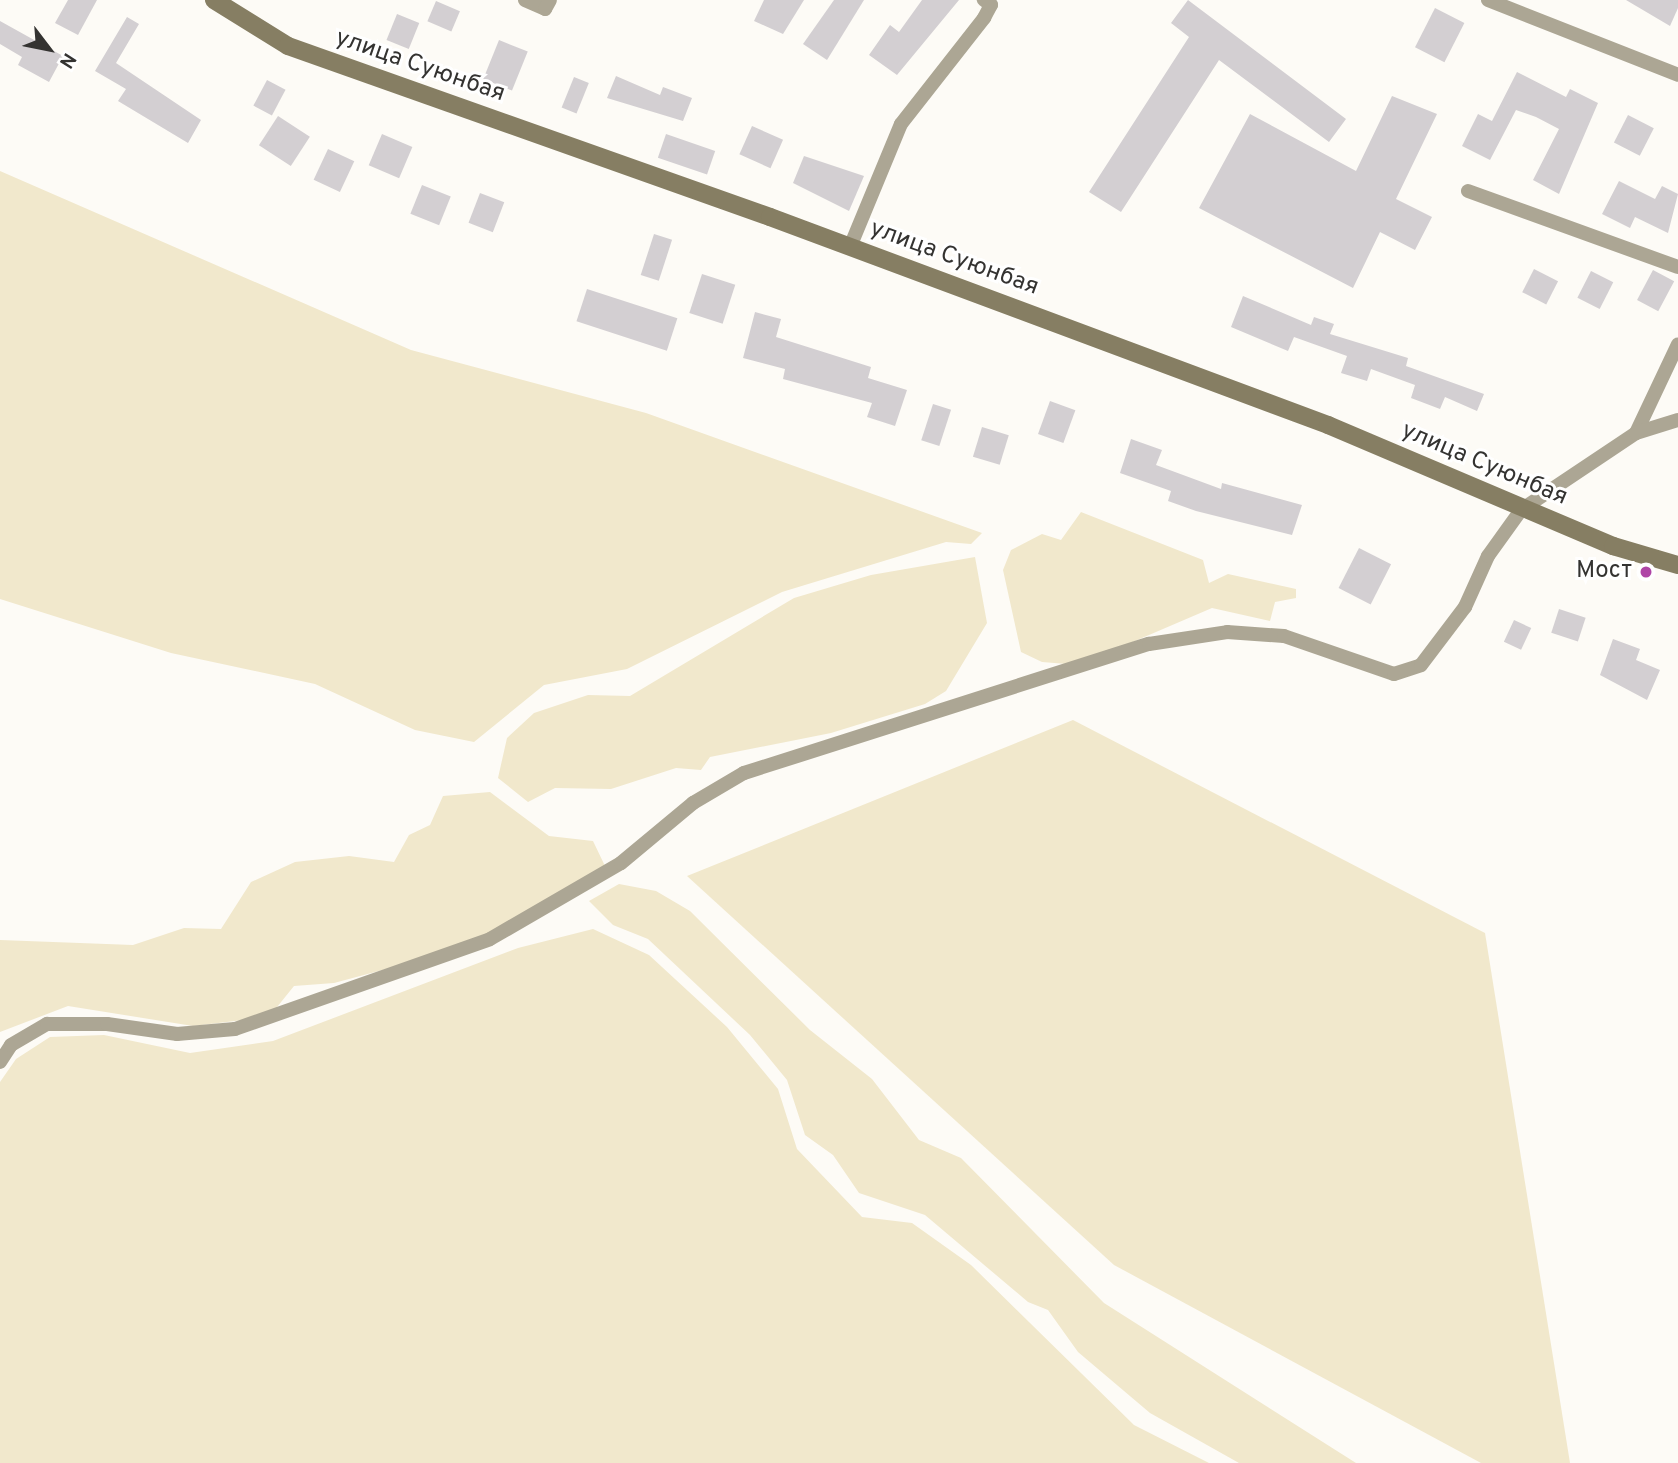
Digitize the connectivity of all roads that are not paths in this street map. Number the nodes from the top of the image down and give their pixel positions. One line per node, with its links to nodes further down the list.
1 (214, 0): 8 (main road, улица Суюнбая)
2 (525, 0): 3 (street)
3 (550, 0)
4 (984, 0): 8 (street)
5 (1488, 0): 6 (street)
6 (1678, 75)
7 (1468, 191): 9 (street)
8 (850, 247): 13 (main road, улица Суюнбая)
9 (1678, 267)
10 (1678, 344): 12 (street)
11 (1678, 420): 12 (street)
12 (1636, 433): 13 (street)
13 (1521, 510): 14 (main road, улица Суюнбая); 15 (street)
14 (1678, 565)
15 (0, 1062)

